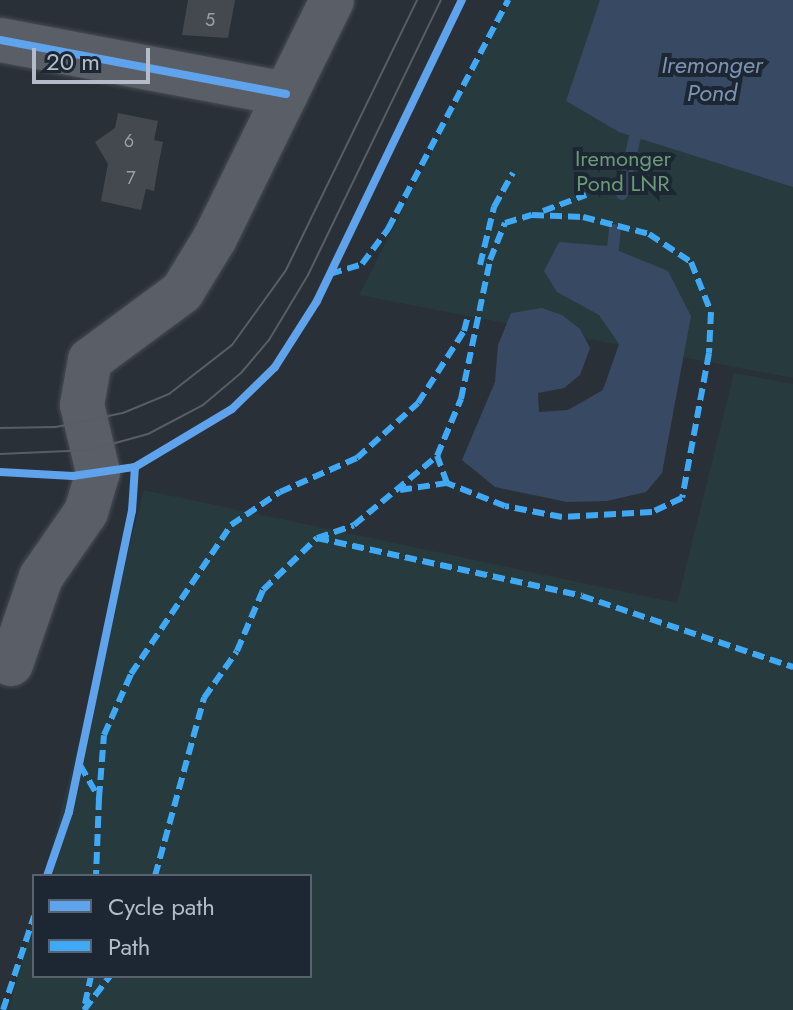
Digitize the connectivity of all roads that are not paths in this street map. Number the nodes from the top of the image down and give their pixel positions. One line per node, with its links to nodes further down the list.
1 (332, 0): 3 (street)
2 (0, 40): 3 (street)
3 (286, 94): 4 (street)
4 (11, 664)

